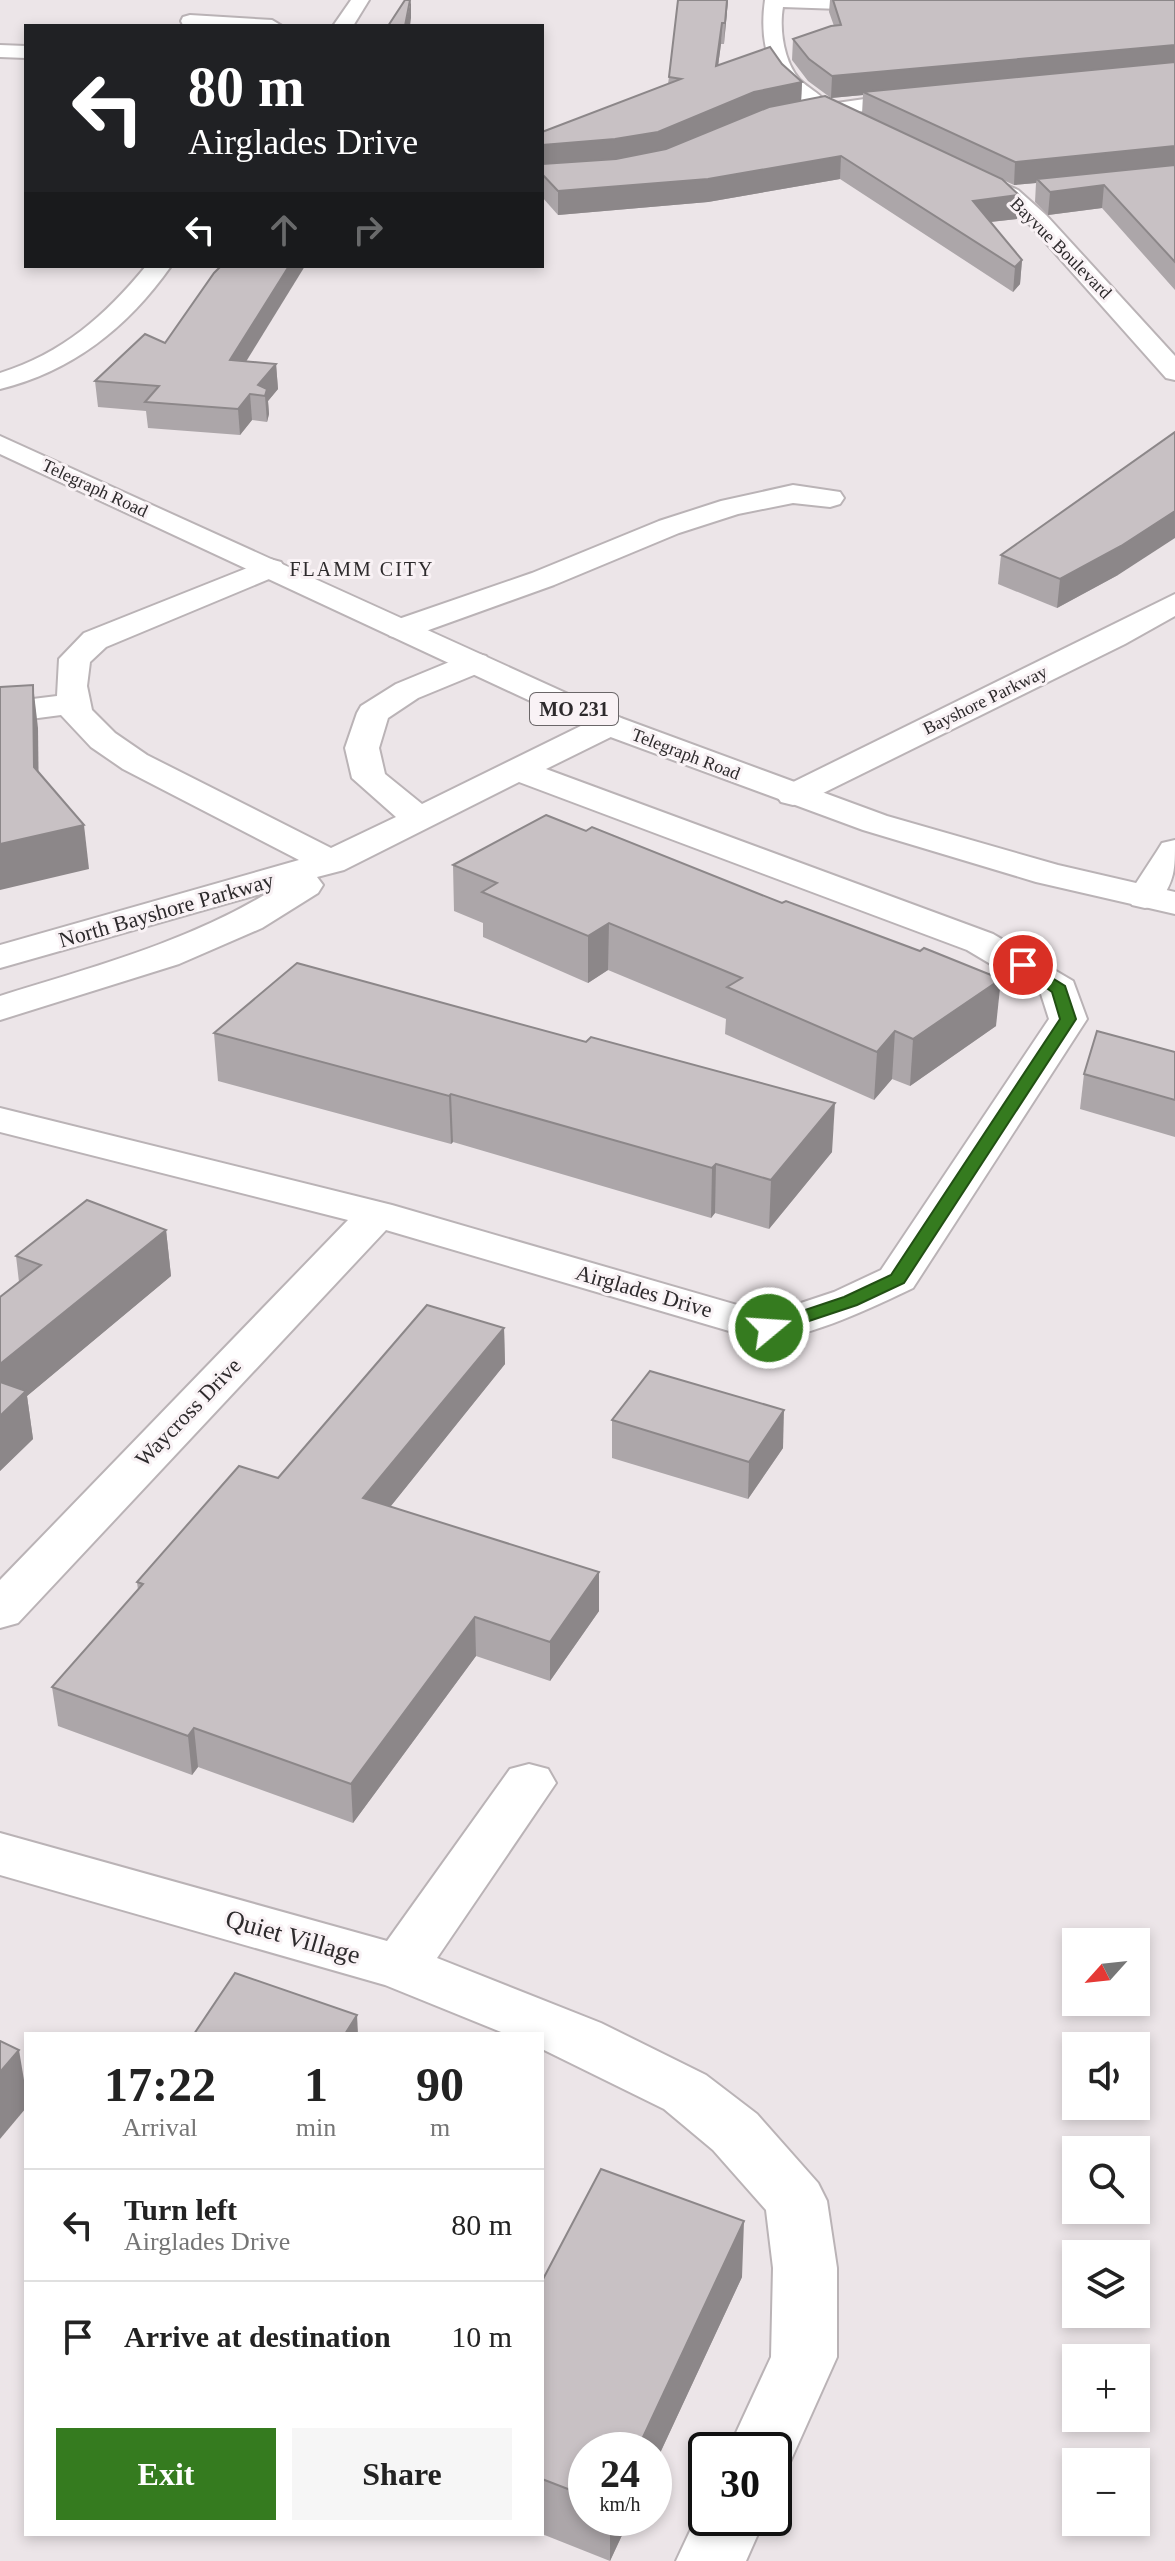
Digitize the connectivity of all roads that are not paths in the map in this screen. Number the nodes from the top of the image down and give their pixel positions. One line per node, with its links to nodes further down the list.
1 (360, 0): 6 (street)
2 (1006, 0): 3 (street)
3 (775, 1): 10 (street)
4 (190, 21): 5 (street)
5 (239, 24)
6 (344, 24)
7 (0, 51): 8 (street)
8 (24, 52)
9 (935, 96): 10 (street)
10 (826, 108): 11 (street); 12 (street)
11 (761, 121)
12 (868, 128)
13 (953, 168): 15 (street, Bayvue Boulevard)
14 (1040, 192): 15 (street)
15 (1010, 195): 17 (street, Bayvue Boulevard)
16 (157, 268): 18 (street)
17 (1175, 372)
18 (0, 381)
19 (0, 444): 21 (street, Telegraph Road / MO 231)
20 (830, 498): 23 (street)
21 (270, 568): 23 (street, Telegraph Road / MO 231); 25 (street)
22 (1175, 603): 29 (street, Bayshore Parkway)
23 (401, 629): 24 (street, Telegraph Road / MO 231)
24 (475, 663): 27 (street, Telegraph Road / MO 231); 30 (street)
25 (75, 703): 26 (street); 32 (street)
26 (0, 713)
27 (609, 725): 28 (street, North Bayshore Parkway); 29 (street, Telegraph Road / MO 231)
28 (518, 770): 30 (street, North Bayshore Parkway); 37 (street, Airglades Drive)
29 (793, 795): 33 (street, Telegraph Road / MO 231)
30 (419, 818): 32 (street, North Bayshore Parkway)
31 (1175, 851): 33 (street)
32 (331, 862): 34 (street, North Bayshore Parkway); 35 (street, North Bayshore Parkway)
33 (1160, 900)
34 (9, 946)
35 (0, 1008)
36 (0, 1120): 37 (street, Airglades Drive)
37 (377, 1214): 38 (street, Waycross Drive)
38 (0, 1611)
39 (529, 1783): 41 (street)
40 (0, 1854): 41 (street, Quiet Village)
41 (400, 1967): 42 (street, Quiet Village)
42 (504, 2022): 43 (street, Quiet Village)
43 (770, 2432)
44 (723, 2536): 45 (street)
45 (711, 2561)

